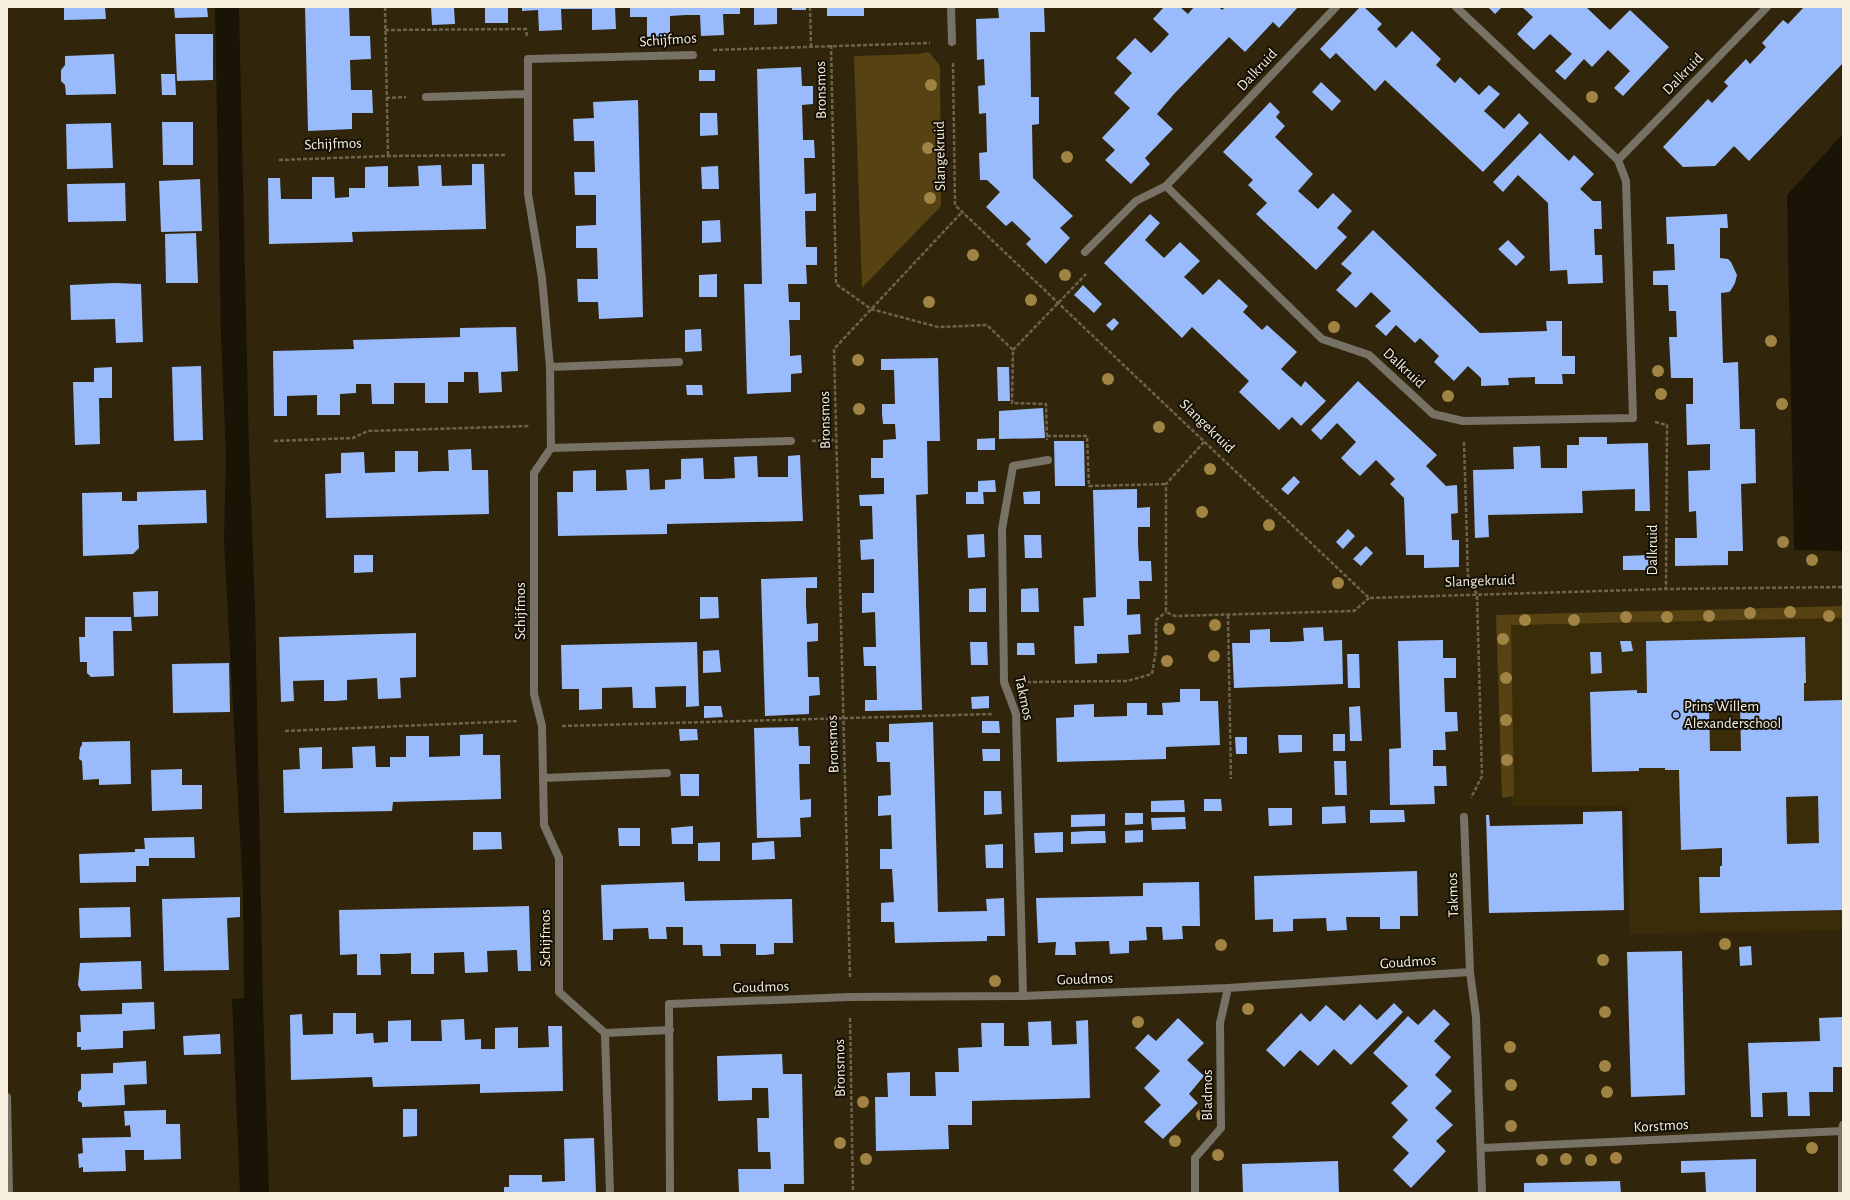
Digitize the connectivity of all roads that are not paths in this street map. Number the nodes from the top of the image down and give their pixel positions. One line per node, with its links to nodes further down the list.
1 (951, 7): 5 (street)
2 (1336, 7): 10 (street, Dalkruid)
3 (1456, 7): 9 (street)
4 (1767, 7): 9 (street, Dalkruid)
5 (952, 42)
6 (693, 55): 7 (street, Schijfmos)
7 (528, 94): 8 (street); 13 (street)
8 (426, 97)
9 (1618, 160): 10 (street, Dalkruid)
10 (1166, 186): 11 (street, Dalkruid)
11 (1085, 252)
12 (678, 362): 13 (street)
13 (550, 367): 15 (street)
14 (791, 441): 15 (street)
15 (551, 448): 18 (street, Schijfmos)
16 (1048, 460): 22 (street, Takmos)
17 (667, 773): 18 (street)
18 (544, 778): 24 (street, Schijfmos)
19 (1464, 817): 20 (street, Takmos)
20 (1470, 972): 21 (street, Goudmos); 27 (street)
21 (1228, 988): 22 (street, Goudmos); 31 (street, Bladmos)
22 (1023, 996): 23 (street, Goudmos)
23 (670, 1030): 24 (street); 30 (street, Goudmos)
24 (605, 1033): 29 (street)
25 (7, 1097): 28 (street)
26 (1842, 1128): 27 (street, Korstmos); 33 (street, Korstmos)
27 (1482, 1148): 32 (street)
28 (10, 1193)
29 (610, 1193)
30 (670, 1193)
31 (1195, 1193)
32 (1482, 1193)
33 (1842, 1193)

